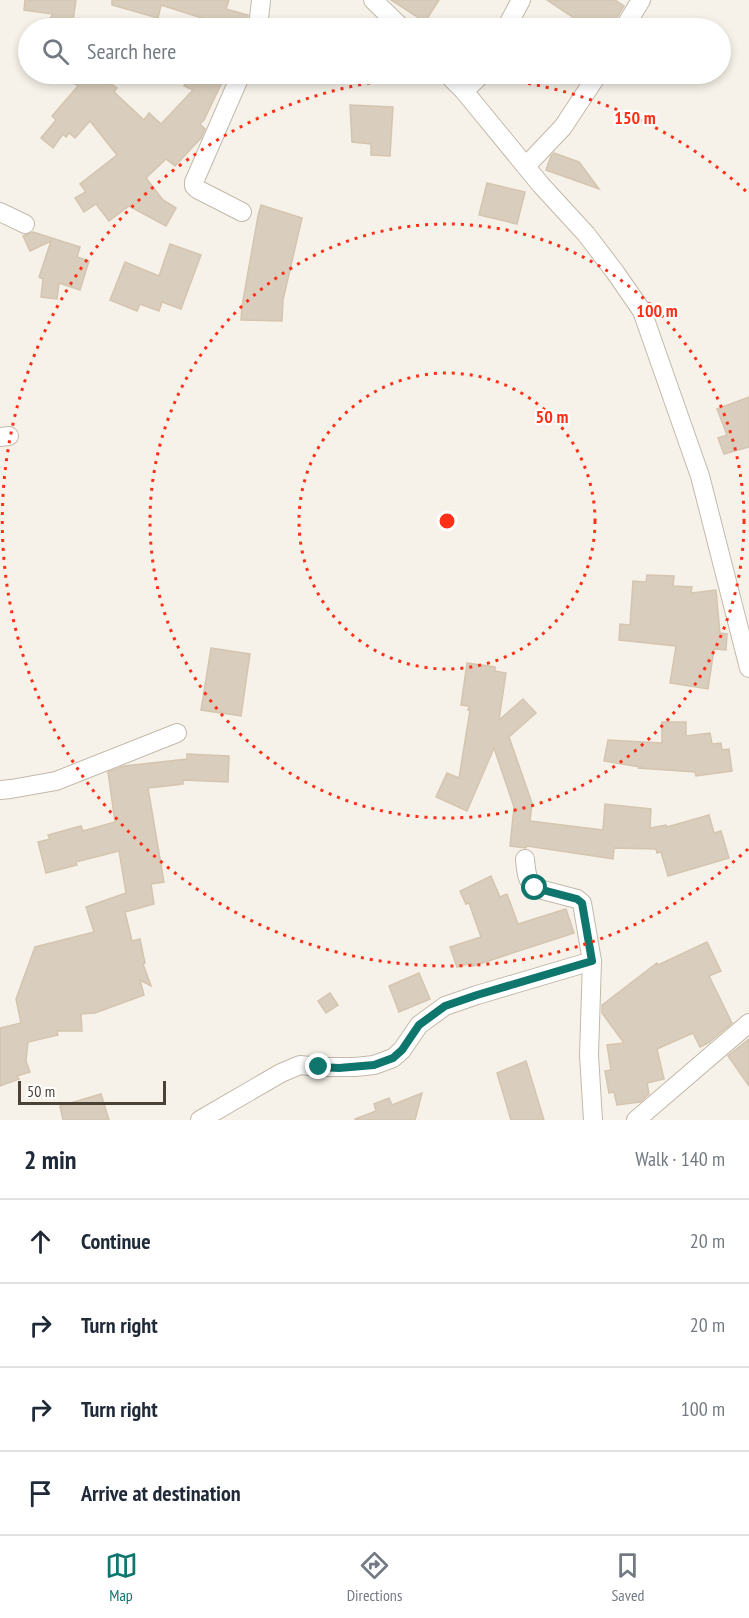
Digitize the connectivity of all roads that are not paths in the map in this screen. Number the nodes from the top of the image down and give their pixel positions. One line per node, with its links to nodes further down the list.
1 (261, 0): 5 (street)
2 (373, 0): 6 (street)
3 (521, 0): 7 (street)
4 (641, 0): 8 (street)
5 (260, 18)
6 (392, 18)
7 (511, 18)
8 (630, 18)
9 (237, 84): 16 (street)
10 (457, 84): 13 (street)
11 (472, 84): 13 (street)
12 (592, 84): 14 (street)
13 (464, 91): 14 (street)
14 (526, 166): 18 (street)
15 (0, 212): 17 (street)
16 (242, 212)
17 (26, 224)
18 (749, 668)
19 (177, 733): 20 (street)
20 (0, 790)
21 (525, 859): 22 (street)
22 (592, 961): 24 (street); 25 (street)
23 (749, 1023): 26 (street)
24 (200, 1120)
25 (593, 1120)
26 (636, 1120)

